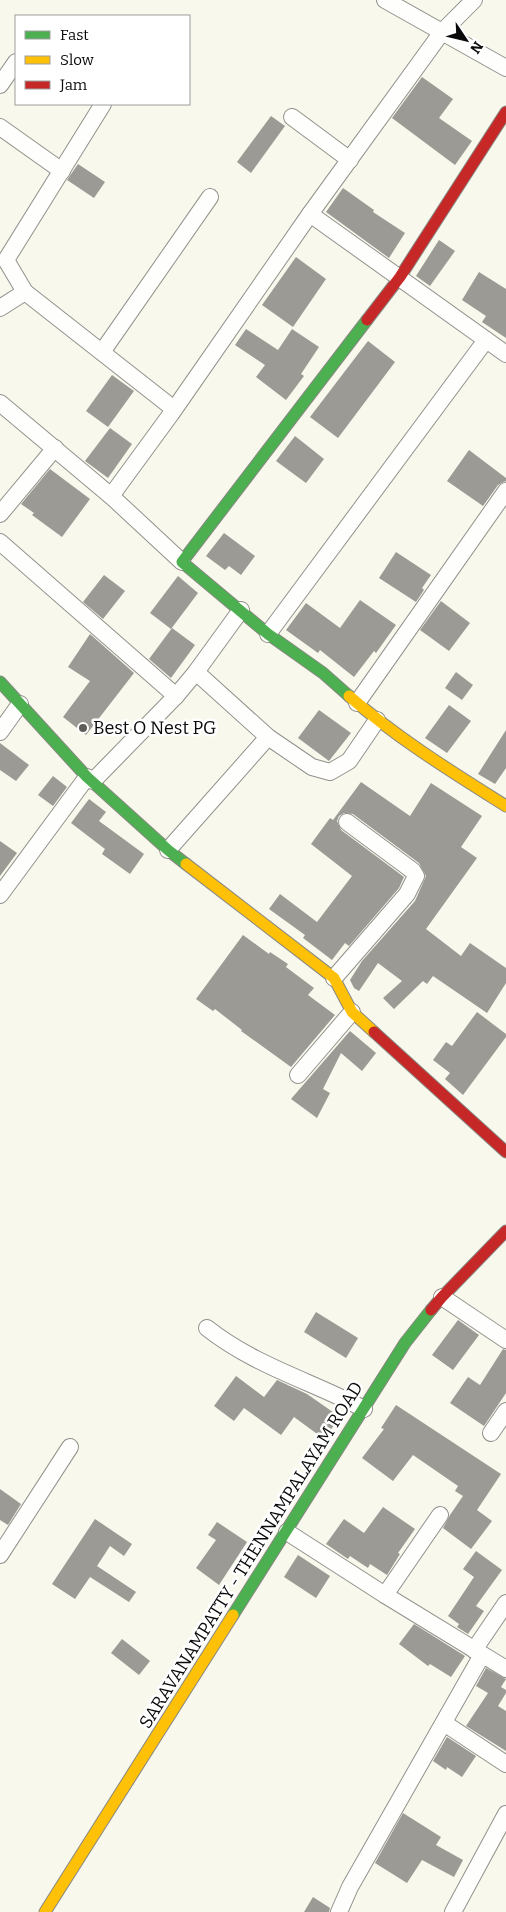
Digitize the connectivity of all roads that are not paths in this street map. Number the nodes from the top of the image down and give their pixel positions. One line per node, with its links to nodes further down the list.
1 (385, 0): 3 (street)
2 (474, 0): 3 (street)
3 (442, 32): 5 (street); 11 (street)
4 (15, 63): 6 (street)
5 (506, 68)
6 (0, 85)
7 (102, 105): 12 (street)
8 (506, 112): 15 (street)
9 (292, 116): 11 (street)
10 (0, 127): 12 (street)
11 (350, 160): 14 (street)
12 (62, 171): 16 (street)
13 (210, 197): 19 (street)
14 (310, 214): 15 (street); 22 (street)
15 (400, 277): 18 (street); 28 (street)
16 (25, 292): 17 (street); 19 (street)
17 (0, 308)
18 (486, 340): 20 (street); 30 (street)
19 (102, 352): 22 (street)
20 (506, 354)
21 (0, 403): 23 (street)
22 (174, 410): 25 (street)
23 (55, 448): 25 (street); 26 (street)
24 (506, 491): 34 (street)
25 (111, 496): 28 (street)
26 (0, 514)
27 (0, 542): 33 (street)
28 (182, 562): 29 (street)
29 (241, 610): 30 (street); 31 (street)
30 (268, 634): 34 (street)
31 (196, 672): 33 (street); 38 (street)
32 (0, 682): 35 (street)
33 (176, 696): 39 (street)
34 (357, 702): 36 (street)
35 (20, 704): 37 (street); 39 (street)
36 (377, 720): 38 (street); 40 (street)
37 (0, 732)
38 (268, 737): 42 (street)
39 (90, 779): 42 (street); 43 (street)
40 (506, 806)
41 (347, 822): 44 (street)
42 (168, 850): 44 (street)
43 (0, 894)
44 (334, 978): 45 (street)
45 (352, 1012): 46 (street); 47 (street)
46 (298, 1075)
47 (506, 1152)
48 (506, 1231): 49 (street, SARAVANAMPATTY - THENNAMPALAYAM ROAD)
49 (442, 1297): 51 (street); 52 (street, SARAVANAMPATTY - THENNAMPALAYAM ROAD)
50 (207, 1328): 52 (street)
51 (506, 1340)
52 (364, 1409): 57 (street, SARAVANAMPATTY - THENNAMPALAYAM ROAD)
53 (506, 1411): 54 (street)
54 (491, 1433)
55 (70, 1447): 58 (street)
56 (440, 1515): 59 (street)
57 (287, 1532): 59 (street); 66 (street, SARAVANAMPATTY - THENNAMPALAYAM ROAD)
58 (0, 1555)
59 (386, 1595): 61 (street)
60 (506, 1603): 61 (street)
61 (478, 1652): 62 (street); 63 (street)
62 (506, 1669)
63 (444, 1723): 64 (street); 67 (street)
64 (506, 1764)
65 (506, 1814): 68 (street)
66 (45, 1912)
67 (340, 1912)
68 (453, 1912)

